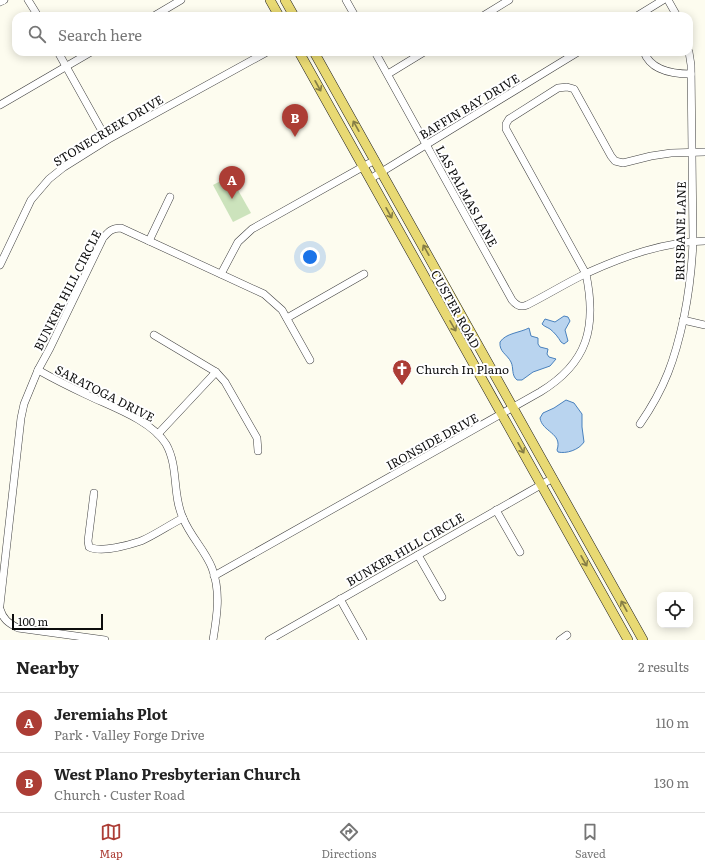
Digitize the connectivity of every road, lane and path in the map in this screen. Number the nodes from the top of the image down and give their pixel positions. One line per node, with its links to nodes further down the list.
1 (4, 0): 10 (street)
2 (28, 0): 11 (street)
3 (182, 0): 12 (street)
4 (270, 0): 13 (main road)
5 (285, 0): 14 (main road)
6 (509, 0): 16 (street)
7 (663, 0): 17 (street)
8 (668, 0): 18 (street)
9 (348, 1): 15 (street)
10 (0, 2)
11 (36, 12)
12 (161, 12)
13 (277, 12)
14 (292, 12)
15 (353, 12)
16 (490, 12)
17 (644, 12)
18 (675, 12)
19 (60, 56): 29 (street)
20 (84, 56): 29 (street)
21 (260, 56): 33 (street, STONECREEK DRIVE)
22 (301, 56): 38 (main road, CUSTER ROAD, one-way to 38)
23 (316, 56): 37 (main road, CUSTER ROAD, one-way to 23)
24 (377, 56): 30 (street, LAS PALMAS LANE)
25 (417, 56): 30 (street)
26 (571, 56): 34 (street, BAFFIN BAY DRIVE)
27 (646, 56): 31 (street)
28 (689, 56): 31 (street, BRISBANE LANE)
29 (66, 66): 32 (street); 33 (street)
30 (388, 74): 34 (street, LAS PALMAS LANE)
31 (691, 74): 35 (street, BRISBANE LANE)
32 (0, 105)
33 (107, 140): 45 (street, STONECREEK DRIVE)
34 (426, 145): 39 (street, BAFFIN BAY DRIVE); 48 (street, LAS PALMAS LANE)
35 (692, 152): 36 (street); 43 (street, BRISBANE LANE); 48 (street, IRONSIDE DRIVE)
36 (705, 152)
37 (375, 160): 38 (street); 39 (main road, CUSTER ROAD)
38 (363, 166): 40 (main road, CUSTER ROAD); 46 (street)
39 (382, 172): 40 (street, BAFFIN BAY DRIVE); 56 (main road, CUSTER ROAD, one-way to 39)
40 (370, 179): 57 (main road, CUSTER ROAD, one-way to 57)
41 (170, 197): 42 (street)
42 (149, 241): 46 (street, BUNKER HILL CIRCLE); 54 (street, BUNKER HILL CIRCLE)
43 (693, 241): 44 (street); 48 (street); 50 (street, BRISBANE LANE)
44 (705, 241)
45 (0, 265)
46 (221, 274): 49 (street, BUNKER HILL CIRCLE)
47 (364, 274): 49 (street)
48 (586, 274): 56 (street, IRONSIDE DRIVE)
49 (287, 318): 53 (street, BUNKER HILL CIRCLE)
50 (683, 320): 51 (street); 58 (street, BRISBANE LANE)
51 (705, 325)
52 (154, 335): 55 (street)
53 (310, 360)
54 (38, 370): 59 (street, SARATOGA DRIVE); 71 (street, BUNKER HILL CIRCLE)
55 (216, 372): 59 (street); 60 (street)
56 (514, 407): 57 (street, IRONSIDE DRIVE); 61 (main road, CUSTER ROAD)
57 (502, 414): 62 (main road, CUSTER ROAD, one-way to 62); 68 (street, IRONSIDE DRIVE)
58 (640, 424)
59 (158, 434): 65 (street, SARATOGA DRIVE)
60 (258, 451)
61 (553, 478): 62 (street, BUNKER HILL CIRCLE); 80 (main road, CUSTER ROAD, one-way to 61)
62 (542, 484): 64 (street, BUNKER HILL CIRCLE); 79 (main road, CUSTER ROAD, one-way to 79)
63 (94, 493): 65 (street)
64 (496, 510): 66 (street); 67 (street, BUNKER HILL CIRCLE)
65 (183, 518): 68 (street, SARATOGA DRIVE)
66 (520, 552)
67 (418, 555): 69 (street); 70 (street, BUNKER HILL CIRCLE)
68 (214, 576): 75 (street, SARATOGA DRIVE)
69 (442, 597)
70 (340, 600): 76 (street, BUNKER HILL CIRCLE); 77 (street)
71 (0, 605)
72 (0, 609): 74 (street)
73 (567, 635): 78 (street)
74 (105, 640)
75 (213, 640)
76 (269, 640)
77 (363, 640)
78 (560, 640)
79 (628, 640)
80 (643, 640)

